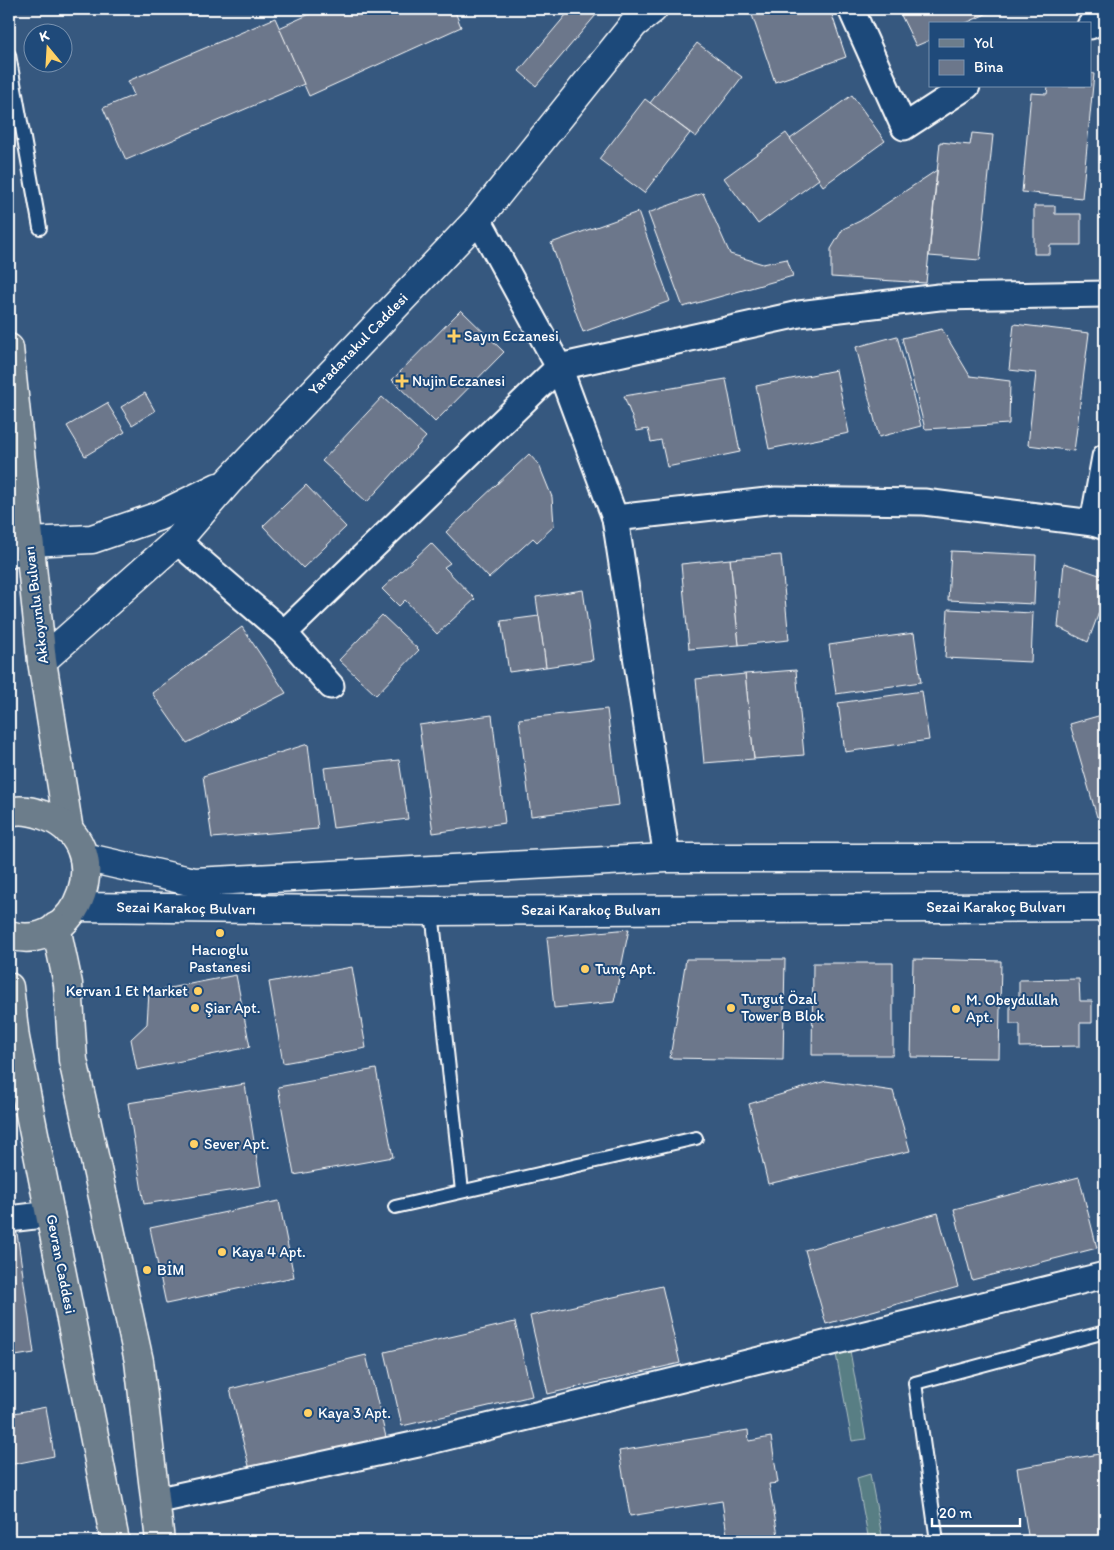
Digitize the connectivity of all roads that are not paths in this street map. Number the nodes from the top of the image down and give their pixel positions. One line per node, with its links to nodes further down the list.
1 (653, 9): 7 (main road, Yaradanakul Caddesi)
2 (851, 9): 6 (street)
3 (1105, 19): 4 (street)
4 (1092, 25)
5 (9, 55): 8 (lane)
6 (964, 88)
7 (478, 219): 11 (street); 13 (main road, Yaradanakul Caddesi)
8 (40, 228)
9 (1105, 294): 11 (street)
10 (9, 348): 17 (main road, Akkoyunlu Bulvarı)
11 (559, 367): 14 (street); 18 (street)
12 (1105, 457): 15 (street)
13 (228, 482): 16 (main road, Yaradanakul Caddesi); 17 (main road)
14 (615, 518): 15 (street); 24 (street)
15 (1099, 525)
16 (177, 541): 18 (street); 19 (main road, Yaradanakul Caddesi)
17 (19, 548): 19 (main road, Akkoyunlu Bulvarı)
18 (284, 633): 20 (street)
19 (42, 661): 22 (main road, Akkoyunlu Bulvarı)
20 (330, 686)
21 (9, 812): 22 (main road)
22 (69, 831): 23 (main road)
23 (84, 858): 24 (main road, Sezai Karakoç Bulvarı); 26 (main road)
24 (666, 858): 25 (main road, Sezai Karakoç Bulvarı)
25 (1105, 858)
26 (76, 907): 28 (main road, Sezai Karakoç Bulvarı); 29 (main road)
27 (1105, 907): 28 (main road, Sezai Karakoç Bulvarı)
28 (432, 911): 34 (lane)
29 (56, 927): 30 (main road); 40 (main road)
30 (9, 935)
31 (9, 987): 32 (main road, Gevran Caddesi)
32 (12, 1038): 36 (main road, Gevran Caddesi)
33 (696, 1138): 34 (lane)
34 (462, 1192): 35 (lane)
35 (395, 1207)
36 (51, 1214): 37 (street); 42 (main road, Gevran Caddesi)
37 (9, 1219)
38 (1105, 1275): 40 (street)
39 (1105, 1332): 44 (lane)
40 (155, 1500): 41 (main road)
41 (160, 1539): 43 (main road)
42 (115, 1541)
43 (126, 1541)
44 (937, 1541)

